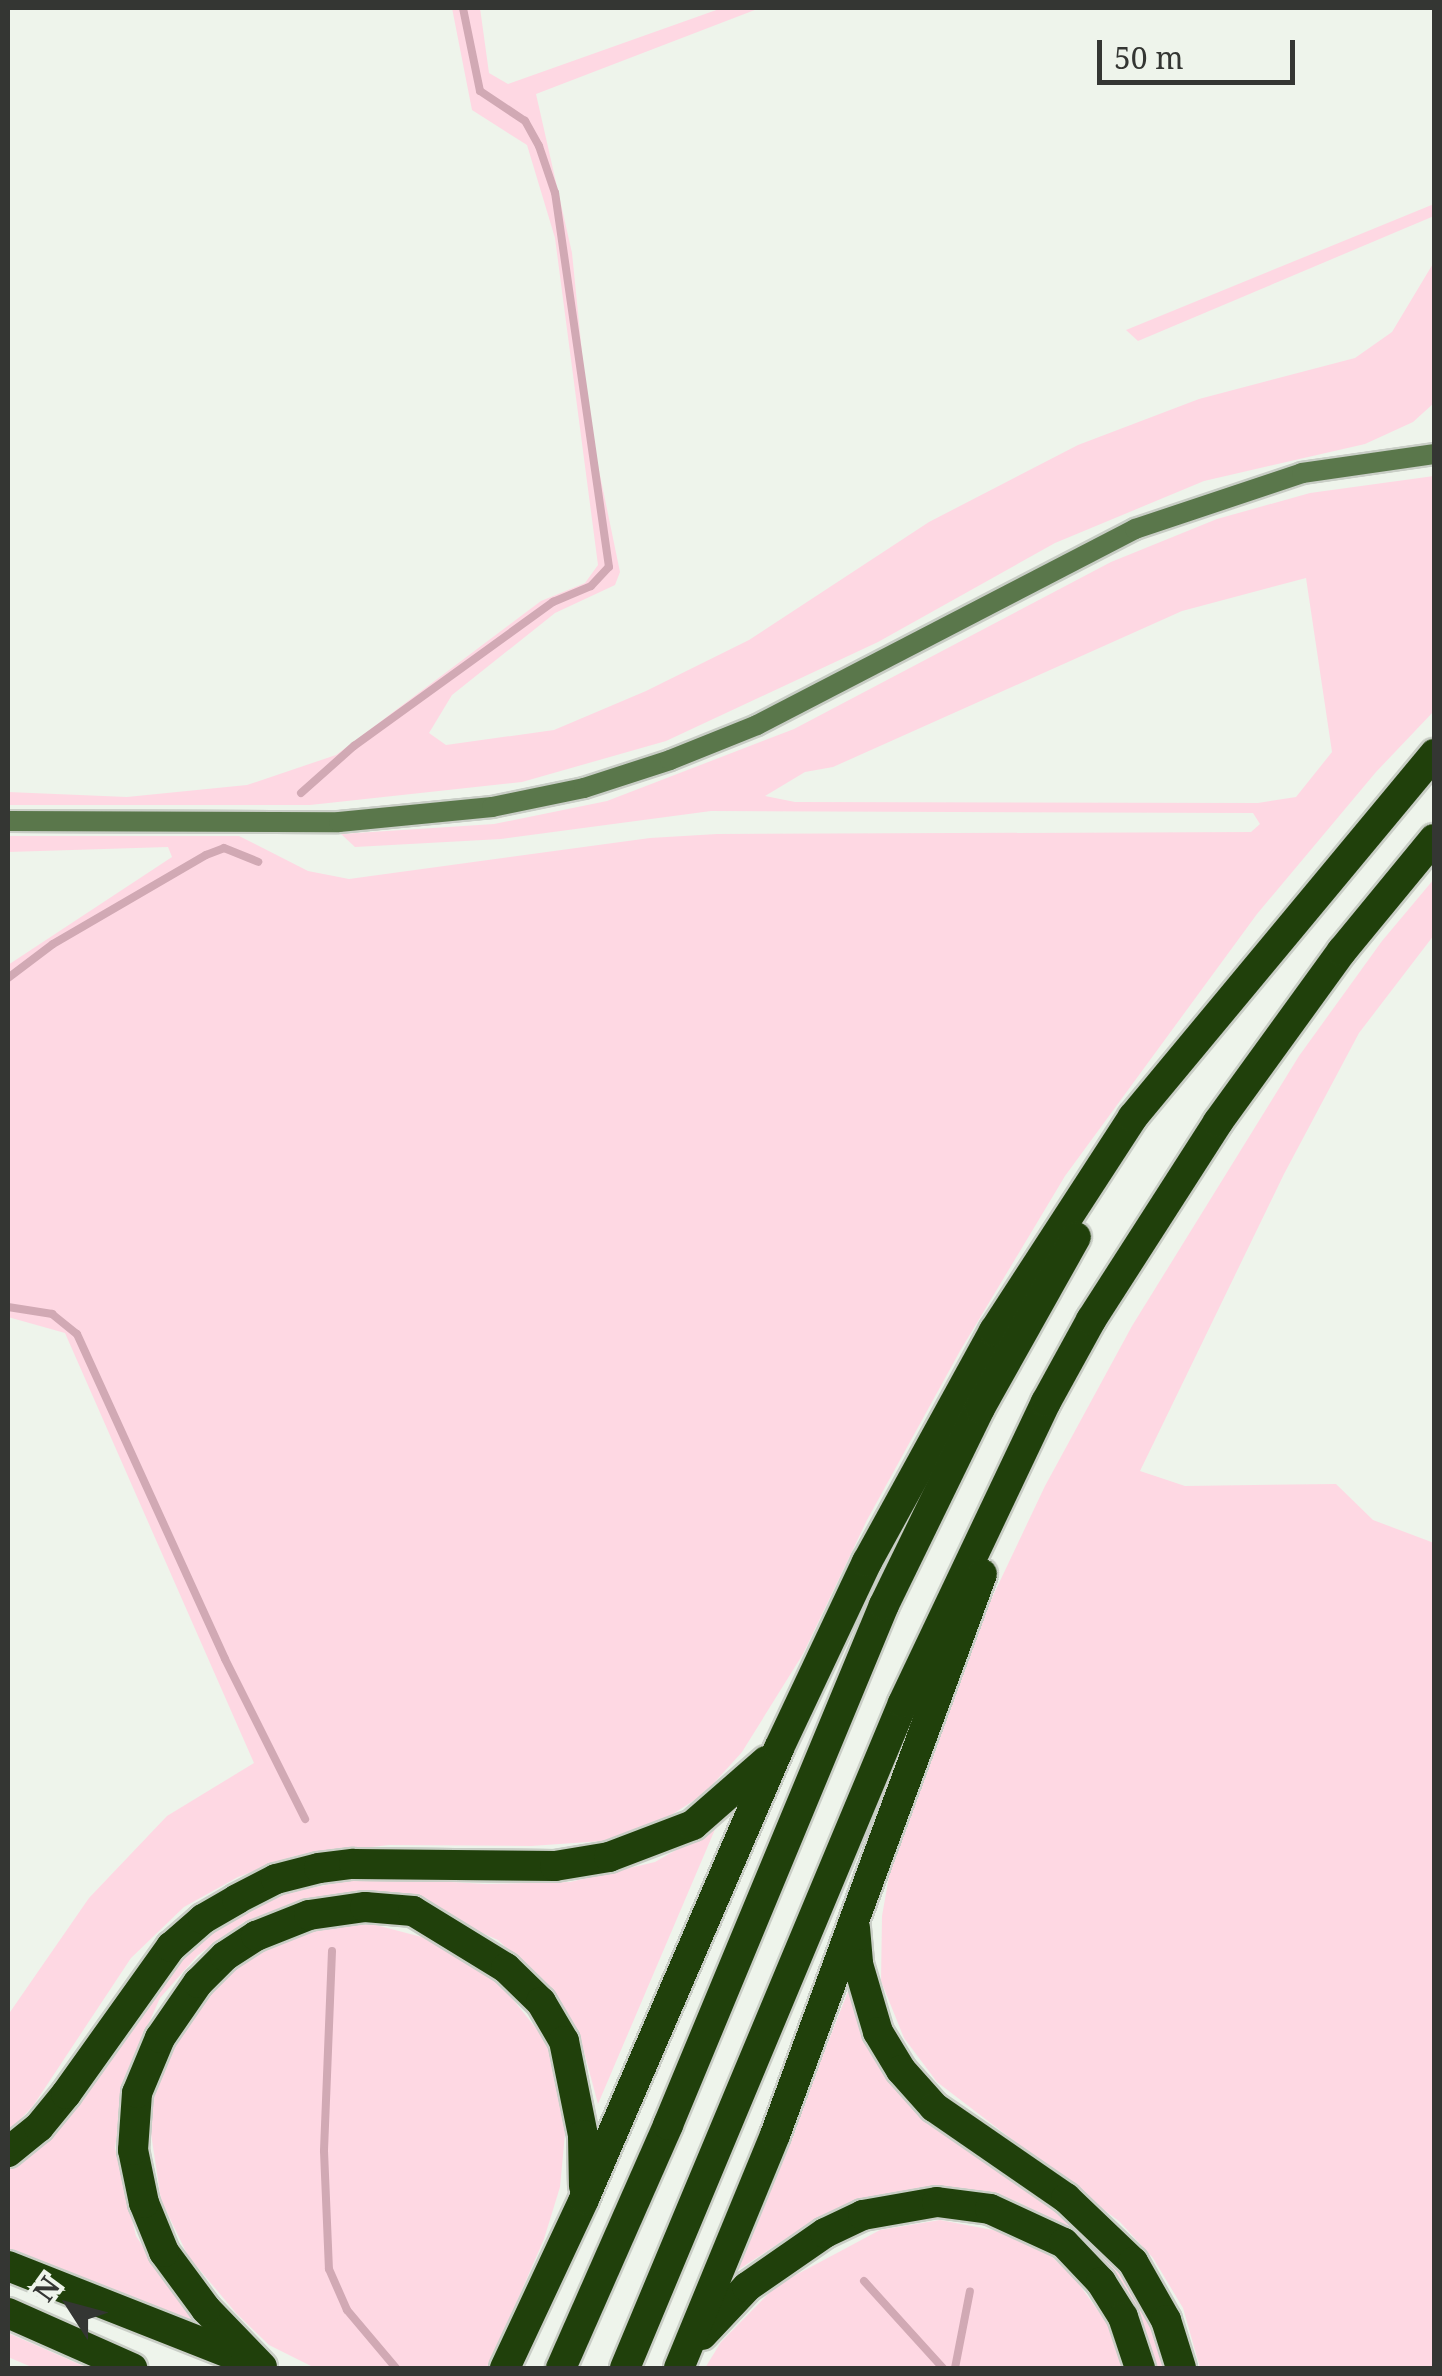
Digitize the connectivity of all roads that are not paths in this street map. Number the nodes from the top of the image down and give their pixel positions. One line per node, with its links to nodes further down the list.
1 (1434, 454): 3 (street)
2 (1434, 754): 5 (highway)
3 (8, 822)
4 (1434, 839): 6 (highway)
5 (1256, 969): 7 (highway); 17 (highway)
6 (1046, 1402): 8 (highway); 18 (highway)
7 (779, 1748): 9 (highway); 10 (highway)
8 (854, 1917): 13 (highway); 20 (highway)
9 (8, 2152)
10 (584, 2199): 15 (highway); 16 (highway)
11 (8, 2266): 15 (highway)
12 (8, 2313): 14 (highway)
13 (681, 2365): 19 (highway)
14 (132, 2368)
15 (263, 2368)
16 (505, 2368)
17 (561, 2368)
18 (625, 2368)
19 (1140, 2368)
20 (1182, 2368)

